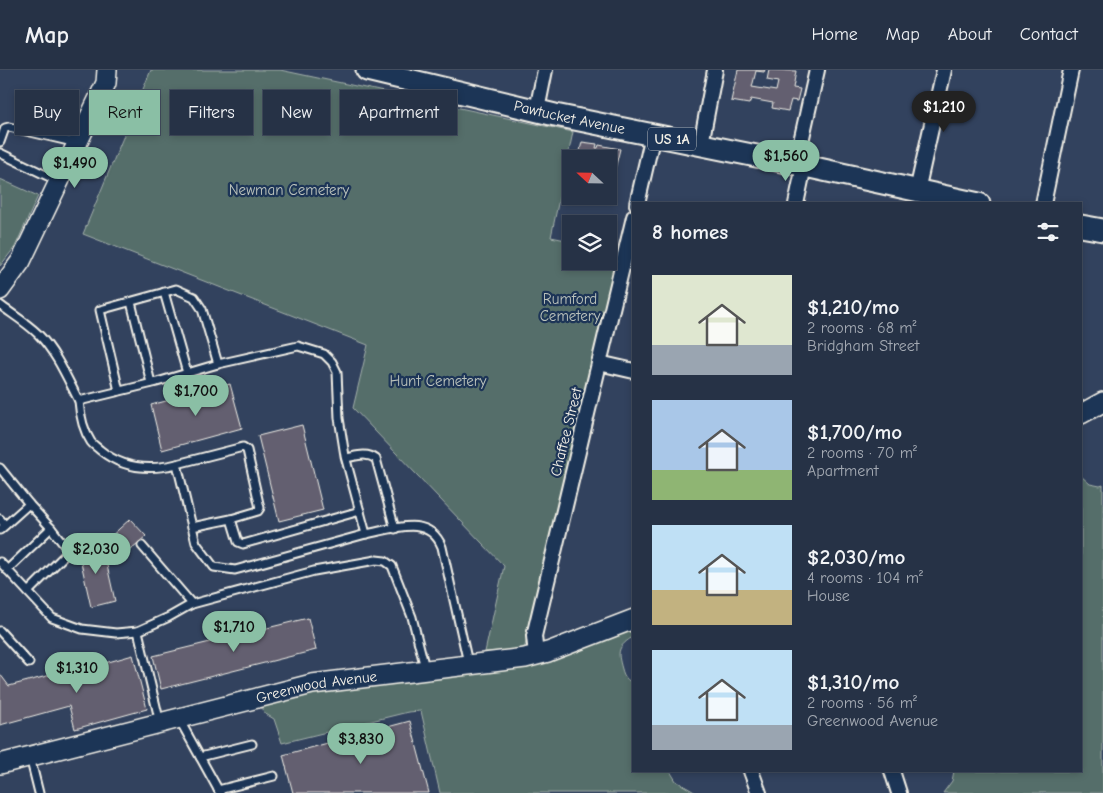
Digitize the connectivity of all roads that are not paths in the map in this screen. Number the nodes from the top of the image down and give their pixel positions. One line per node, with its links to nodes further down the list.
1 (107, 70): 12 (street)
2 (367, 70): 8 (main road, Pawtucket Avenue / US 1A)
3 (545, 70): 9 (street)
4 (715, 70): 13 (street)
5 (817, 70): 15 (street)
6 (944, 70): 17 (street)
7 (1072, 70): 21 (street)
8 (388, 72): 9 (main road, Pawtucket Avenue / US 1A)
9 (538, 110): 10 (main road, Pawtucket Avenue / US 1A)
10 (653, 135): 13 (main road, Pawtucket Avenue / US 1A); 18 (street)
11 (0, 142): 12 (lane)
12 (77, 143): 16 (street)
13 (701, 144): 15 (main road, Pawtucket Avenue / US 1A)
14 (0, 152): 16 (lane)
15 (800, 165): 17 (main road, Pawtucket Avenue / US 1A); 19 (street)
16 (60, 182): 25 (street)
17 (917, 191): 20 (main road, Pawtucket Avenue / US 1A)
18 (637, 202)
19 (796, 202)
20 (969, 202)
21 (1043, 202)
22 (632, 225): 29 (street, Chaffee Street)
23 (1082, 226): 24 (main road)
24 (1103, 230)
25 (0, 290)
26 (164, 292): 27 (lane); 30 (lane); 32 (lane)
27 (131, 302): 33 (lane); 34 (lane)
28 (0, 305): 35 (lane)
29 (599, 363): 31 (street); 58 (street, Chaffee Street)
30 (218, 364): 32 (lane); 38 (lane)
31 (632, 371)
32 (187, 373): 33 (lane)
33 (151, 383): 34 (lane)
34 (119, 391): 35 (lane)
35 (79, 401): 39 (lane)
36 (1103, 402): 37 (street)
37 (1082, 413)
38 (346, 458): 42 (lane); 48 (lane)
39 (177, 464): 44 (lane); 46 (lane)
40 (0, 468): 41 (lane)
41 (28, 504): 45 (lane); 47 (lane)
42 (360, 511): 44 (lane); 49 (lane)
43 (0, 519): 45 (lane)
44 (231, 519): 46 (lane)
45 (3, 527)
46 (192, 527): 49 (lane)
47 (51, 528): 52 (lane); 53 (lane)
48 (395, 529): 49 (lane); 60 (lane)
49 (366, 534)
50 (142, 546): 54 (lane)
51 (0, 562): 52 (lane)
52 (7, 570): 53 (lane)
53 (28, 592): 56 (lane)
54 (192, 604): 56 (lane); 61 (lane)
55 (632, 620): 58 (street, Greenwood Avenue)
56 (138, 630): 63 (lane)
57 (0, 631): 59 (lane)
58 (536, 655): 60 (street, Greenwood Avenue)
59 (29, 663)
60 (468, 666): 61 (street, Greenwood Avenue)
61 (425, 670): 62 (street, Greenwood Avenue)
62 (179, 719): 63 (street, Greenwood Avenue); 66 (lane)
63 (160, 724): 65 (street, Greenwood Avenue)
64 (252, 744): 66 (lane)
65 (30, 756): 67 (street, Greenwood Avenue); 72 (lane)
66 (200, 757): 71 (lane)
67 (0, 764)
68 (751, 772): 73 (street)
69 (892, 772): 74 (street)
70 (274, 776): 71 (lane)
71 (219, 791)
72 (39, 793)
73 (759, 793)
74 (899, 793)

